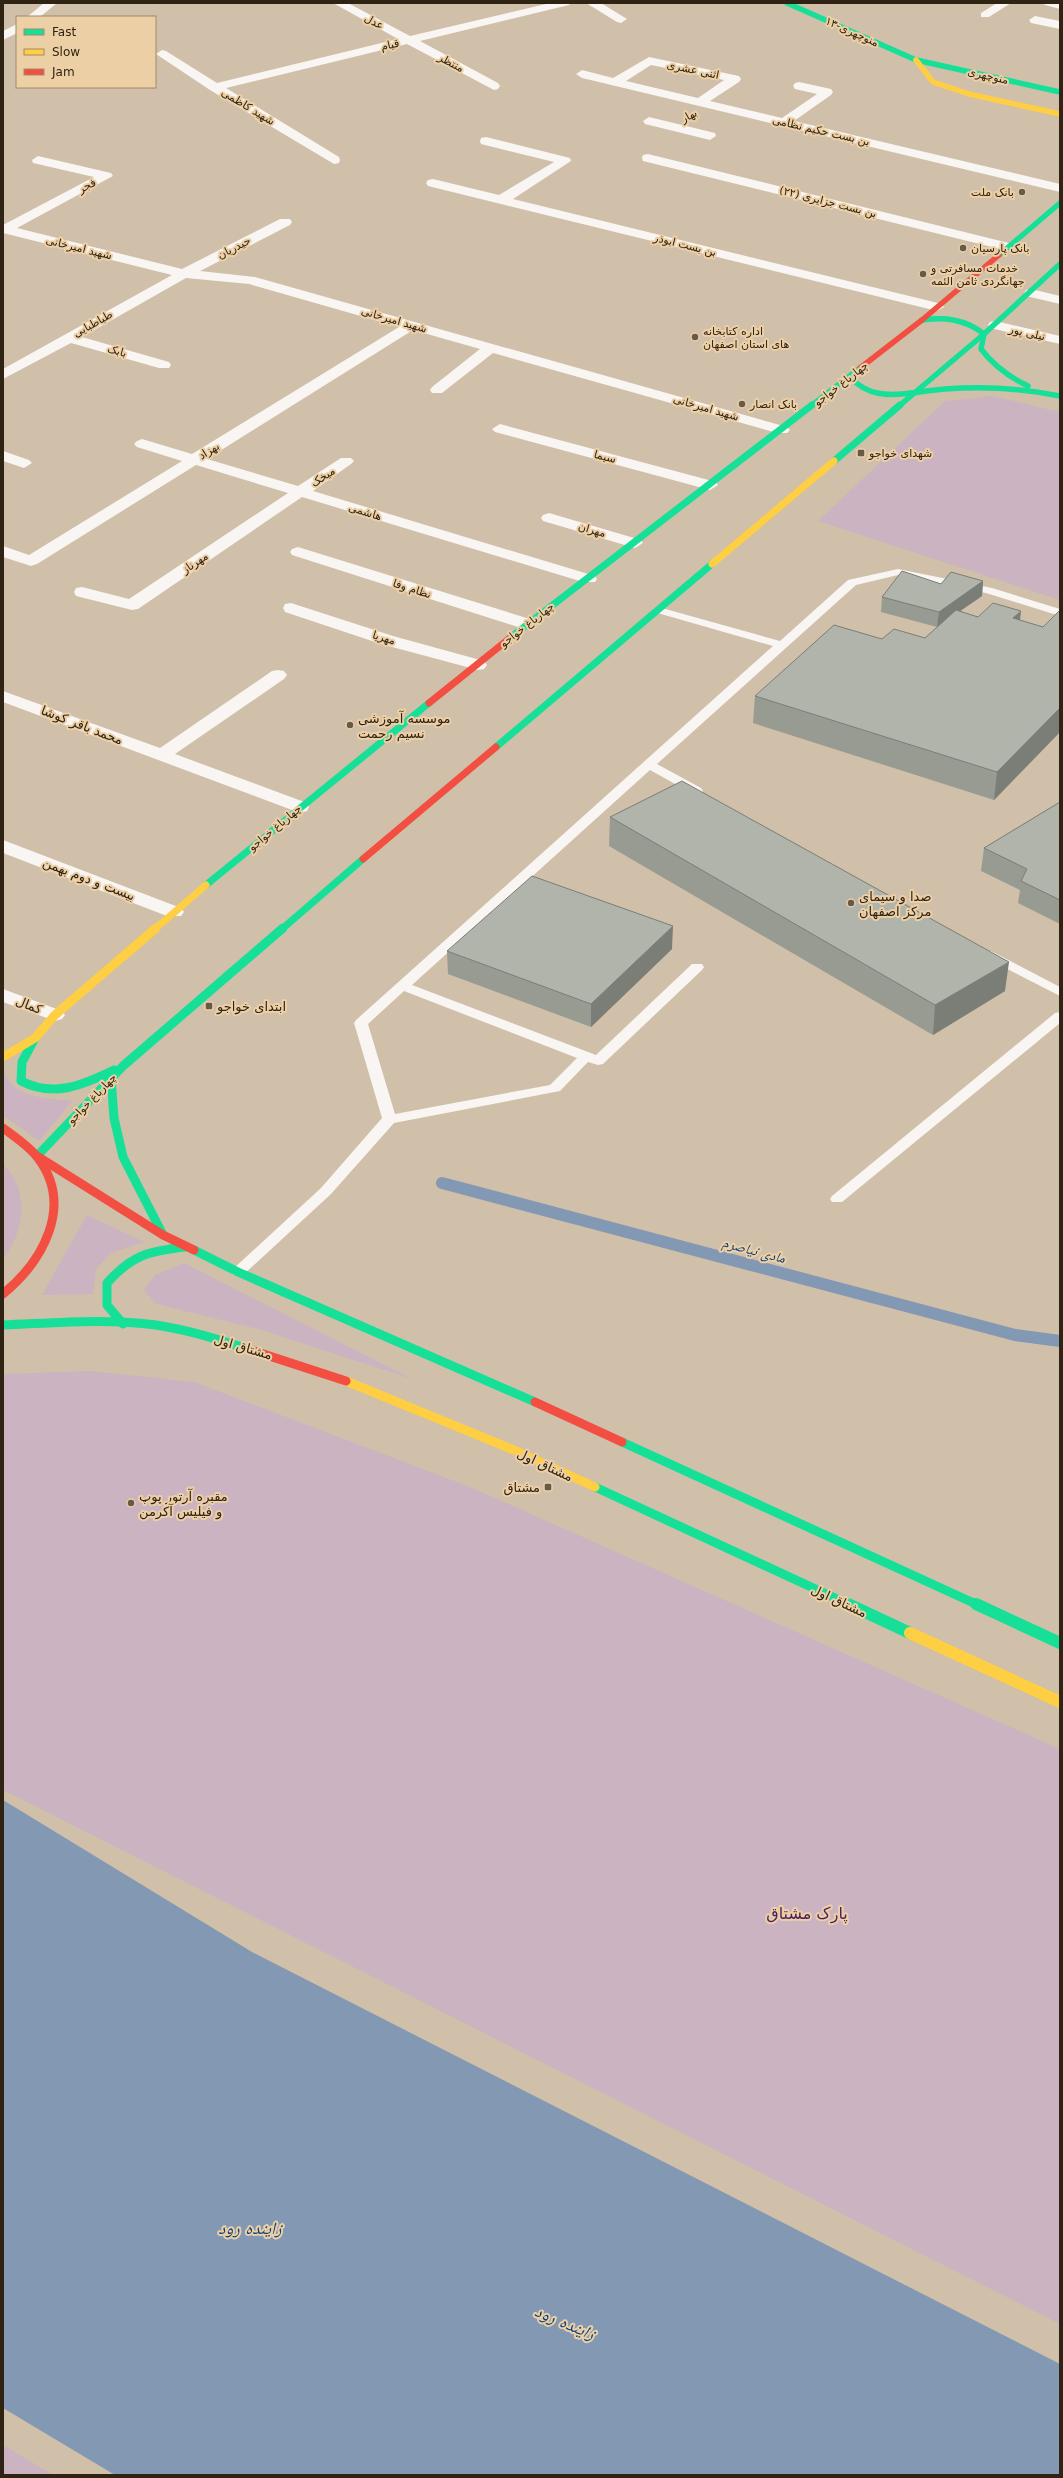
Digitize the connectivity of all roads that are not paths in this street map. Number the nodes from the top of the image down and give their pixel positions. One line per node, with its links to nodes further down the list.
1 (51, 3): 10 (street)
2 (339, 3): 16 (street, عدل)
3 (565, 3): 16 (street, قیام)
4 (592, 3): 11 (street)
5 (787, 3): 18 (main road, ۱۳-منوچهری)
6 (1006, 3): 9 (street)
7 (1050, 3): 8 (street)
8 (1060, 5)
9 (985, 15)
10 (34, 16)
11 (621, 19)
12 (1035, 20): 13 (street)
13 (1060, 25)
14 (16, 29): 15 (street)
15 (3, 36)
16 (408, 40): 21 (street, منتظر); 23 (street, قیام)
17 (162, 54): 23 (street, شهید کاظمی)
18 (916, 60): 24 (main road, منوچهری); 26 (main road)
19 (582, 74): 20 (street, بن بست حکیم نظامی)
20 (615, 82): 25 (street, بن بست حکیم نظامی); 25 (street, اثنی عشری)
21 (494, 86)
22 (799, 86): 28 (street)
23 (214, 87): 34 (street, شهید کاظمی)
24 (1060, 92)
25 (699, 108): 28 (street, بن بست حکیم نظامی); 29 (street, بهار)
26 (1060, 114)
27 (649, 122): 29 (street, بهار)
28 (784, 122): 36 (street, بن بست حکیم نظامی)
29 (669, 127): 30 (street, بهار)
30 (710, 136)
31 (486, 141): 37 (street)
32 (648, 158): 41 (street, بن بست جزایری (۲۲))
33 (38, 160): 40 (street, فجر)
34 (334, 160)
35 (433, 183): 37 (street, بن بست ابوذر)
36 (1060, 188)
37 (501, 200): 46 (street, بن بست ابوذر)
38 (1060, 203): 41 (main road, چهارباغ خواجو)
39 (285, 222): 43 (street, حیدریان)
40 (4, 229): 43 (street, شهید امیرخانی)
41 (1008, 247): 46 (main road, چهارباغ خواجو)
42 (1060, 264): 44 (main road, چهارباغ خواجو)
43 (184, 274): 48 (street, شهید امیرخانی); 50 (street, طباطبایی)
44 (1031, 292): 45 (street); 49 (main road, چهارباغ خواجو)
45 (1060, 300)
46 (937, 307): 47 (main road, چهارباغ خواجو)
47 (922, 320): 49 (main road); 55 (main road, چهارباغ خواجو)
48 (412, 325): 52 (street, شهید امیرخانی); 64 (street, بهزاد)
49 (990, 329): 51 (street, نیلی پور); 57 (main road); 58 (main road, چهارباغ خواجو)
50 (70, 338): 53 (street, بابک); 54 (street, طباطبایی)
51 (1060, 340)
52 (491, 348): 56 (street); 61 (street, شهید امیرخانی)
53 (164, 365)
54 (3, 375)
55 (850, 377): 58 (main road); 61 (main road, چهارباغ خواجو)
56 (437, 390)
57 (1036, 390): 58 (main road); 59 (main road)
58 (912, 394): 76 (main road, چهارباغ خواجو)
59 (1060, 396)
60 (500, 429): 67 (street, سیما)
61 (782, 430): 67 (main road, چهارباغ خواجو)
62 (142, 444): 64 (street, هاشمی)
63 (3, 456): 66 (street)
64 (193, 460): 68 (street, هاشمی); 71 (street, بهزاد)
65 (346, 461): 68 (street, میخک)
66 (24, 463)
67 (710, 485): 70 (main road, چهارباغ خواجو)
68 (300, 492): 73 (street, هاشمی); 74 (street, مهرناز)
69 (549, 518): 70 (street, مهران)
70 (635, 543): 73 (main road, چهارباغ خواجو)
71 (3, 551)
72 (298, 552): 78 (street, نظام وفا)
73 (589, 579): 78 (main road, چهارباغ خواجو)
74 (82, 592)
75 (291, 608): 80 (street, مهریا)
76 (658, 610): 79 (lane); 99 (main road, چهارباغ خواجو)
77 (1060, 613): 79 (lane)
78 (527, 624): 80 (main road, چهارباغ خواجو)
79 (781, 645): 84 (lane)
80 (478, 665): 86 (main road, چهارباغ خواجو)
81 (278, 675): 83 (street)
82 (3, 696): 83 (street, محمد باقر کوشا)
83 (162, 755): 86 (street, محمد باقر کوشا)
84 (649, 764): 85 (lane); 91 (lane)
85 (712, 799)
86 (300, 808): 88 (main road, چهارباغ خواجو)
87 (3, 846): 88 (street, بیست و دوم بهمن)
88 (174, 912): 94 (main road, چهارباغ خواجو)
89 (982, 950): 92 (lane)
90 (697, 967): 97 (lane)
91 (403, 986): 97 (lane); 101 (lane)
92 (1060, 992)
93 (3, 995): 94 (street, کمال)
94 (55, 1015): 96 (main road, چهارباغ خواجو)
95 (1060, 1016): 104 (lane)
96 (35, 1038): 98 (main road, چهارباغ خواجو); 99 (main road)
97 (586, 1056): 101 (lane)
98 (3, 1057)
99 (123, 1066): 100 (main road, چهارباغ خواجو)
100 (111, 1078): 103 (main road, چهارباغ خواجو); 105 (main road)
101 (389, 1118): 107 (lane)
102 (3, 1128): 103 (main road)
103 (38, 1156): 105 (main road); 108 (main road)
104 (837, 1199)
105 (163, 1235): 106 (main road)
106 (185, 1247): 107 (main road); 109 (main road)
107 (238, 1272): 111 (main road)
108 (3, 1294)
109 (123, 1324): 110 (main road, مشتاق اول); 112 (main road, مشتاق اول)
110 (3, 1325)
111 (1060, 1643)
112 (1060, 1702)

